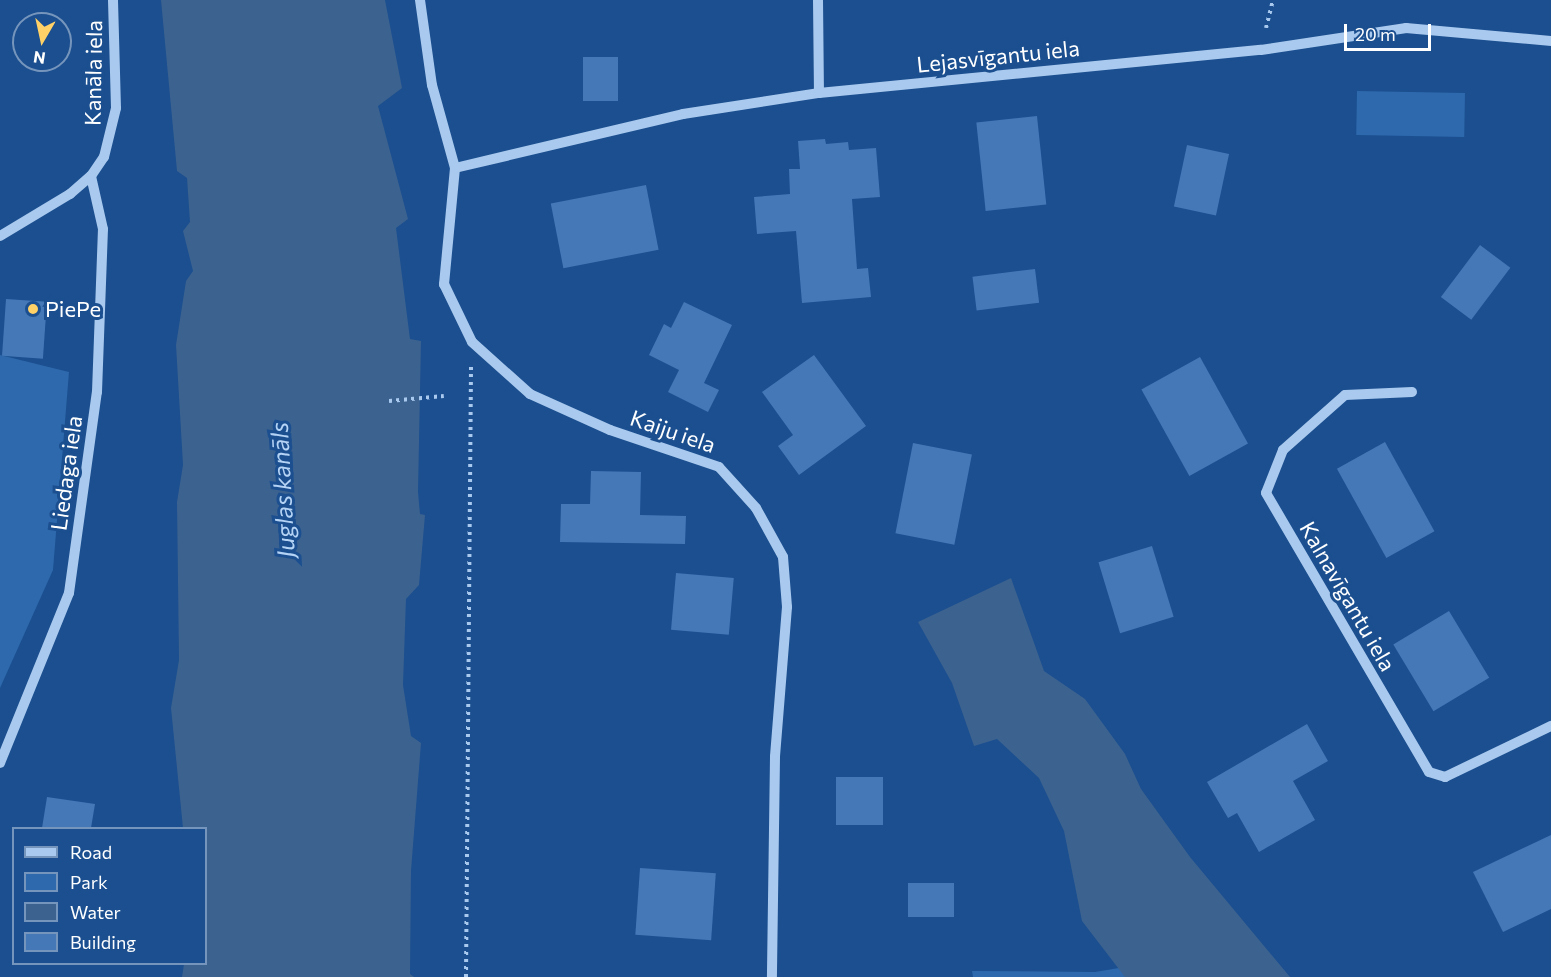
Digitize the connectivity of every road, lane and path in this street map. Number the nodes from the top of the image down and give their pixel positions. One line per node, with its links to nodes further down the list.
1 (113, 0): 9 (street, Kanāla iela)
2 (420, 0): 8 (street)
3 (818, 0): 7 (street)
4 (1273, 0): 6 (path)
5 (1551, 41): 6 (street, Lejasvīgantu iela)
6 (1261, 50): 7 (street, Lejasvīgantu iela)
7 (819, 93): 8 (street, Lejasvīgantu iela)
8 (455, 168): 11 (street, Kaiju iela)
9 (91, 176): 10 (street); 16 (street, Liedaga iela)
10 (0, 236)
11 (471, 342): 17 (path); 18 (street, Kaiju iela)
12 (1412, 392): 15 (street, Kalnavīgantu iela)
13 (444, 396): 14 (path)
14 (389, 401)
15 (1551, 726)
16 (0, 764)
17 (466, 977)
18 (772, 977)

